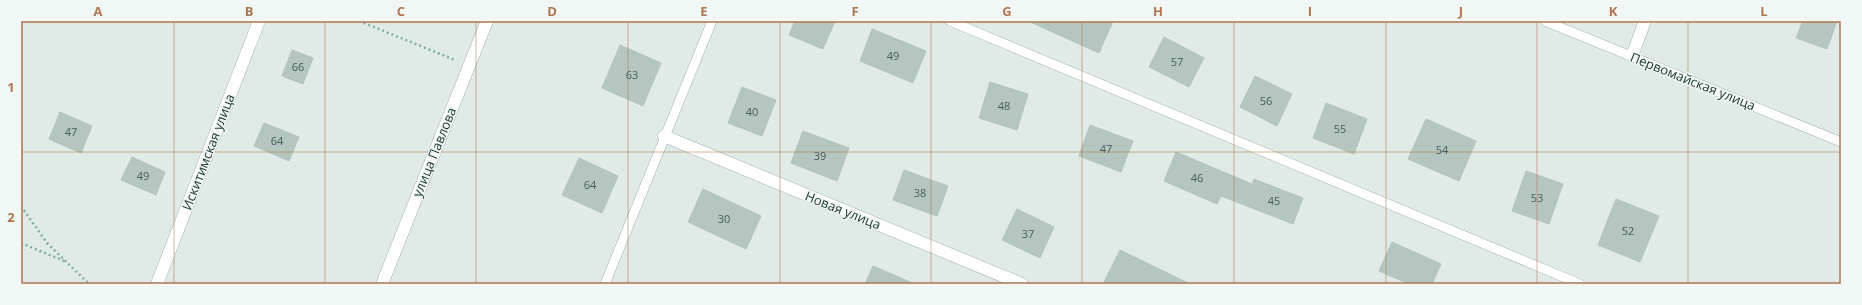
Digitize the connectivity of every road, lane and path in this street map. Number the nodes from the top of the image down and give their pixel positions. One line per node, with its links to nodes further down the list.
1 (259, 21): 16 (street, Искитимская улица)
2 (359, 21): 9 (path)
3 (487, 21): 9 (street, улица Павлова)
4 (712, 21): 10 (lane)
5 (950, 21): 20 (lane)
6 (1545, 21): 8 (lane, Первомайская улица)
7 (1645, 21): 8 (street)
8 (1632, 56): 11 (lane, Первомайская улица)
9 (469, 65): 17 (street, улица Павлова)
10 (664, 136): 18 (lane); 19 (street, Новая улица)
11 (1841, 142)
12 (21, 206): 14 (path)
13 (21, 243): 14 (path)
14 (66, 262): 15 (path)
15 (89, 284)
16 (157, 284)
17 (382, 284)
18 (605, 284)
19 (1022, 284)
20 (1580, 284)

